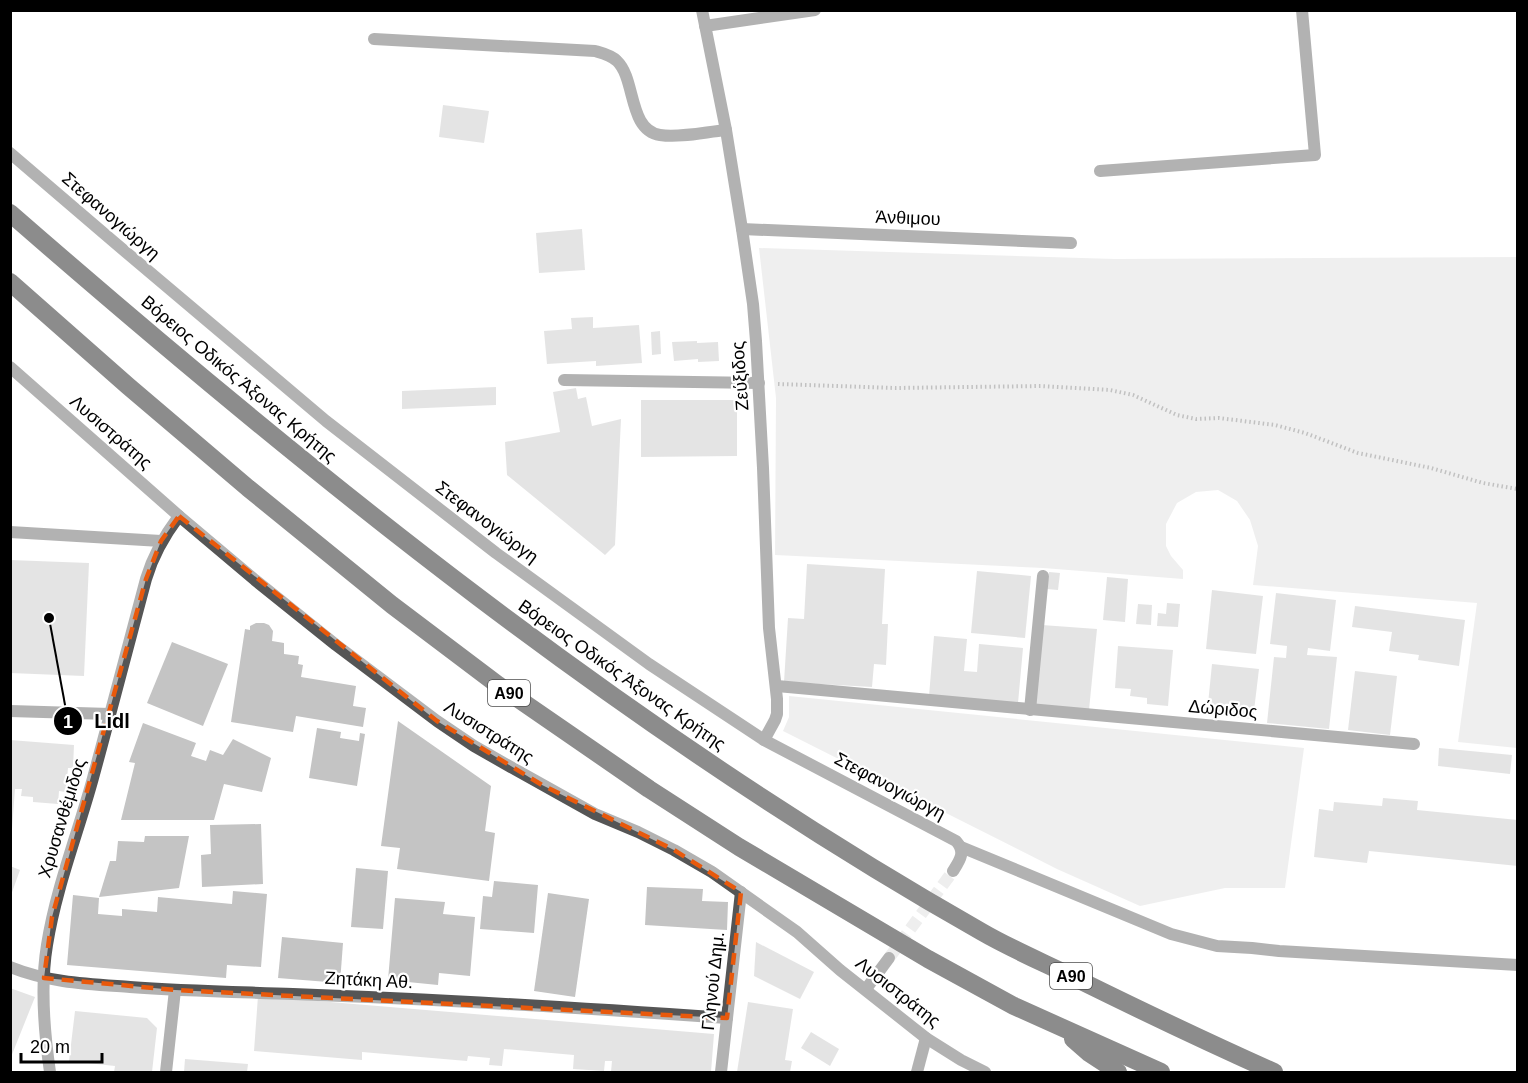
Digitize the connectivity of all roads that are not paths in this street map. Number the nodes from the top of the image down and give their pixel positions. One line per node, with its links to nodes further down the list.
1 (702, 10): 4 (street, Ζεύξιδος)
2 (815, 10): 4 (street)
3 (1302, 10): 8 (street)
4 (705, 26): 6 (street, Ζεύξιδος)
5 (374, 39): 6 (street)
6 (726, 130): 10 (street, Ζεύξιδος)
7 (10, 153): 24 (street, Στεφανογιώργη)
8 (1100, 171)
9 (10, 213): 45 (highway, Βόρειος Οδικός Άξονας Κρήτης / Α90)
10 (742, 229): 11 (street, Άνθιμου); 15 (street, Ζεύξιδος)
11 (1071, 243)
12 (10, 282): 36 (highway, Α90)
13 (10, 367): 16 (street, Λυσιστράτης)
14 (564, 380): 15 (street)
15 (759, 383): 20 (street, Ζεύξιδος)
16 (179, 516): 18 (street, Χρυσανθέμιδος); 28 (street, Λυσιστράτης)
17 (10, 532): 18 (street)
18 (161, 541): 23 (street, Χρυσανθέμιδος)
19 (1042, 576): 21 (street)
20 (777, 686): 21 (street, Δώριδος); 24 (street, Ζεύξιδος)
21 (1029, 710): 25 (street, Δώριδος)
22 (10, 711): 23 (street)
23 (110, 714): 32 (street, Χρυσανθέμιδος)
24 (764, 740): 26 (street, Στεφανογιώργη)
25 (1414, 744)
26 (961, 847): 27 (street); 30 (street, Στεφανογιώργη)
27 (953, 871)
28 (741, 892): 33 (street, Λυσιστράτης); 35 (street, Γληνού Δημ.)
29 (889, 958): 33 (street)
30 (1518, 965)
31 (10, 967): 32 (street, Ζητάκη Αθ.)
32 (44, 978): 34 (street, Ζητάκη Αθ.); 38 (street, Χρυσανθέμιδος)
33 (866, 989): 37 (street, Λυσιστράτης)
34 (175, 990): 35 (street, Ζητάκη Αθ.); 39 (street)
35 (727, 1018): 40 (street, Γληνού Δημ.)
36 (1061, 1028): 43 (highway); 44 (highway, Α90)
37 (926, 1038): 41 (street); 42 (street, Λυσιστράτης)
38 (50, 1072)
39 (166, 1072)
40 (721, 1072)
41 (917, 1072)
42 (985, 1072)
43 (1118, 1072)
44 (1161, 1072)
45 (1274, 1072)

